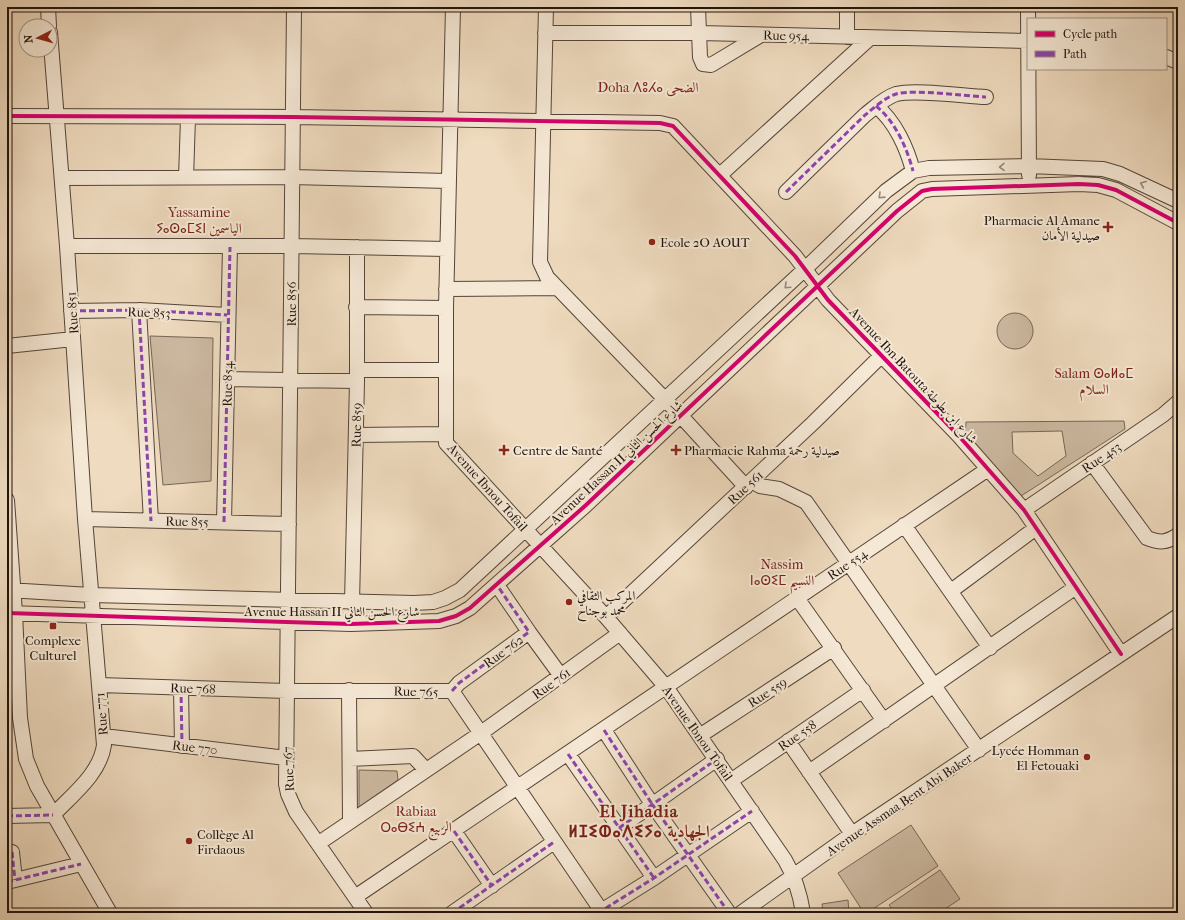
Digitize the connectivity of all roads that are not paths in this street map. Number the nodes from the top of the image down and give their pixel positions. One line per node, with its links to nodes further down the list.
1 (48, 7): 8 (street)
2 (294, 7): 24 (street, Rue 856)
3 (452, 7): 26 (street, Avenue Ibnou Tofail)
4 (546, 7): 10 (street)
5 (698, 7): 11 (street)
6 (847, 7): 13 (street)
7 (1028, 7): 9 (street)
8 (49, 18)
9 (1028, 18)
10 (545, 33): 11 (street, Rue 954); 27 (street)
11 (698, 33): 12 (street, Rue 954); 12 (street)
12 (761, 35): 13 (street, Rue 954)
13 (847, 36): 14 (street, Rue 954)
14 (870, 38): 15 (street, Rue 954); 30 (street)
15 (1027, 41)
16 (1167, 57): 18 (street)
17 (52, 58): 23 (street, Rue 851)
18 (1178, 62)
19 (1027, 70): 28 (street)
20 (986, 97): 21 (street)
21 (876, 106): 29 (street); 36 (street)
22 (7, 116): 23 (street, Avenue Ibn Batouta شارع ابن بطوطة)
23 (57, 116): 25 (street, Avenue Ibn Batouta شارع ابن بطوطة); 32 (street, Rue 851)
24 (293, 117): 25 (street, Avenue Ibn Batouta شارع ابن بطوطة); 26 (street, Avenue Ibn Batouta شارع ابن بطوطة); 31 (street, Rue 856)
25 (188, 118): 33 (street)
26 (450, 121): 27 (street, Avenue Ibn Batouta شارع ابن بطوطة); 34 (street, Avenue Ibnou Tofail)
27 (543, 121): 30 (street, Avenue Ibn Batouta شارع ابن بطوطة); 46 (street)
28 (1028, 166): 29 (street, Avenue Hassan II شارع الحسن الثاني, one-way to 29); 35 (street); 37 (street, Avenue Hassan II شارع الحسن الثاني, one-way to 28)
29 (913, 171): 44 (street, Avenue Hassan II شارع الحسن الثاني, one-way to 44)
30 (720, 174): 44 (street, Avenue Ibn Batouta شارع ابن بطوطة)
31 (292, 177): 33 (street); 34 (street); 40 (street, Rue 856)
32 (62, 178): 33 (street); 39 (street, Rue 851)
33 (186, 178)
34 (448, 181): 43 (street, Avenue Ibnou Tofail)
35 (1029, 184): 38 (street, Avenue Hassan II شارع الحسن الثاني); 45 (street, Avenue Hassan II شارع الحسن الثاني)
36 (786, 192)
37 (1178, 201)
38 (1178, 223)
39 (67, 246): 41 (street); 51 (street, Rue 851)
40 (292, 246): 41 (street); 42 (street); 59 (street, Rue 856)
41 (230, 247): 52 (street, Rue 854)
42 (356, 247): 43 (street); 48 (street, Rue 859)
43 (446, 249): 47 (street, Avenue Ibnou Tofail)
44 (805, 269): 45 (street, Avenue Ibn Batouta شارع ابن بطوطة); 60 (street, Avenue Hassan II شارع الحسن الثاني, one-way to 60)
45 (818, 286): 55 (street, Avenue Ibn Batouta شارع ابن بطوطة); 62 (street, Avenue Hassan II شارع الحسن الثاني)
46 (557, 288): 47 (street); 60 (street)
47 (446, 289): 49 (street, Avenue Ibnou Tofail)
48 (356, 307): 49 (street); 57 (street, Rue 859)
49 (446, 308): 56 (street, Avenue Ibnou Tofail)
50 (139, 310): 51 (street, Rue 853); 52 (street, Rue 853); 71 (street)
51 (71, 311): 53 (street, Rue 851)
52 (227, 315): 58 (street, Rue 854)
53 (73, 339): 54 (street); 70 (street, Rue 851)
54 (7, 346)
55 (882, 355): 66 (street, Avenue Ibn Batouta شارع ابن بطوطة); 67 (street, Rue 561)
56 (446, 370): 57 (street); 63 (street, Avenue Ibnou Tofail)
57 (357, 376): 59 (street); 64 (street, Rue 859)
58 (227, 379): 59 (street); 72 (street, Rue 854)
59 (291, 381): 73 (street, Rue 856)
60 (665, 400): 62 (street); 77 (street, Avenue Hassan II شارع الحسن الثاني)
61 (1178, 402): 65 (street, Rue 453)
62 (681, 416): 67 (street); 79 (street, Avenue Hassan II شارع الحسن الثاني)
63 (446, 434): 64 (street); 77 (street, Avenue Ibnou Tofail)
64 (356, 435): 88 (street, Rue 859)
65 (1092, 463): 69 (street, Rue 453); 78 (street)
66 (988, 469): 69 (street, Avenue Ibn Batouta شارع ابن بطوطة); 74 (street, Rue 554)
67 (749, 484): 80 (street); 92 (street, Rue 561)
68 (7, 500): 75 (street)
69 (1024, 510): 76 (street, Avenue Ibn Batouta شارع ابن بطوطة)
70 (85, 519): 71 (street, Rue 855); 85 (street, Rue 851)
71 (151, 520): 72 (street, Rue 855)
72 (224, 522): 73 (street, Rue 855)
73 (289, 524): 87 (street, Rue 856)
74 (904, 525): 80 (street, Rue 554); 84 (street)
75 (8, 527): 83 (street)
76 (1036, 528): 82 (street, Avenue Ibn Batouta شارع ابن بطوطة); 84 (street)
77 (525, 529): 79 (street, Avenue Ibnou Tofail); 88 (street, Avenue Hassan II شارع الحسن الثاني)
78 (1178, 535)
79 (539, 546): 81 (street, Avenue Hassan II شارع الحسن الثاني); 92 (street, Avenue Ibnou Tofail)
80 (850, 562): 86 (street, Rue 554); 101 (street)
81 (496, 585): 93 (street, Avenue Hassan II شارع الحسن الثاني); 94 (street, Rue 762)
82 (1076, 587): 97 (street); 98 (street, Avenue Ibn Batouta شارع ابن بطوطة)
83 (10, 590): 85 (street, Avenue Hassan II شارع الحسن الثاني); 89 (street)
84 (951, 591): 97 (street)
85 (91, 595): 87 (street, Avenue Hassan II شارع الحسن الثاني); 91 (street, Rue 771)
86 (797, 598): 96 (street); 102 (street, Rue 554)
87 (289, 601): 88 (street, Avenue Hassan II شارع الحسن الثاني); 93 (street, Rue 767)
88 (352, 603)
89 (11, 613): 91 (street, Avenue Hassan II شارع الحسن الثاني); 108 (street)
90 (1178, 616): 98 (street, Avenue Assmaa Bent Abi Baker)
91 (92, 617): 93 (street, Avenue Hassan II شارع الحسن الثاني); 100 (street, Rue 771)
92 (606, 617): 95 (street, Avenue Ibnou Tofail)
93 (288, 622): 106 (street, Rue 767)
94 (529, 632): 99 (street); 107 (street, Rue 762)
95 (620, 633): 99 (street, Rue 761); 102 (street, Avenue Ibnou Tofail)
96 (834, 648): 105 (street); 112 (street, Rue 559)
97 (990, 648): 101 (street)
98 (1121, 654): 116 (street, Avenue Assmaa Bent Abi Baker)
99 (561, 676): 111 (street, Rue 761)
100 (99, 685): 103 (street, Rue 768); 113 (street, Rue 771)
101 (935, 685): 109 (street); 116 (street)
102 (666, 687): 110 (street, Rue 554); 112 (street, Avenue Ibnou Tofail)
103 (182, 688): 106 (street, Rue 768); 115 (street)
104 (349, 690): 106 (street, Rue 765); 107 (street, Rue 765); 119 (street)
105 (863, 690): 109 (street); 114 (street, Rue 558)
106 (287, 691): 118 (street, Rue 767)
107 (452, 691): 111 (street, Rue 765)
108 (13, 719): 127 (street)
109 (884, 721): 122 (street)
110 (604, 730): 117 (street, Rue 554); 125 (street)
111 (481, 733): 121 (street, Rue 761); 124 (street, Rue 765)
112 (701, 735): 120 (street, Avenue Ibnou Tofail)
113 (104, 736): 115 (street, Rue 770); 127 (street, Rue 771)
114 (788, 741): 122 (street); 123 (street, Rue 558)
115 (182, 746): 118 (street, Rue 770)
116 (979, 750): 132 (street, Avenue Assmaa Bent Abi Baker)
117 (568, 754): 124 (street, Rue 554); 130 (street)
118 (286, 758): 134 (street, Rue 767)
119 (350, 759): 121 (street); 129 (street)
120 (717, 759): 123 (street, Avenue Ibnou Tofail); 125 (street)
121 (426, 770): 129 (street, Rue 761)
122 (810, 772): 132 (street)
123 (732, 780): 126 (street, Avenue Ibnou Tofail)
124 (517, 788): 131 (street, Rue 554); 133 (street, Rue 765)
125 (652, 804): 130 (street); 136 (street)
126 (752, 810): 136 (street); 138 (street, Avenue Ibnou Tofail)
127 (54, 815): 128 (street); 137 (street)
128 (7, 816)
129 (350, 820): 134 (street, Rue 761)
130 (619, 828): 139 (street)
131 (454, 831): 141 (street); 142 (street, Rue 554)
132 (852, 834): 138 (street, Avenue Assmaa Bent Abi Baker)
133 (554, 842): 141 (street); 143 (street, Rue 765)
134 (319, 843): 142 (street, Rue 767)
135 (12, 852): 140 (street)
136 (687, 854): 139 (street); 147 (street)
137 (81, 864): 140 (street); 144 (street)
138 (794, 876): 148 (street, Avenue Assmaa Bent Abi Baker); 149 (street, Avenue Ibnou Tofail)
139 (654, 878): 143 (street)
140 (11, 881)
141 (492, 886): 146 (street)
142 (355, 897): 145 (street, Rue 767)
143 (601, 912)
144 (110, 913)
145 (366, 913)
146 (452, 913)
147 (728, 913)
148 (741, 913)
149 (803, 913)

